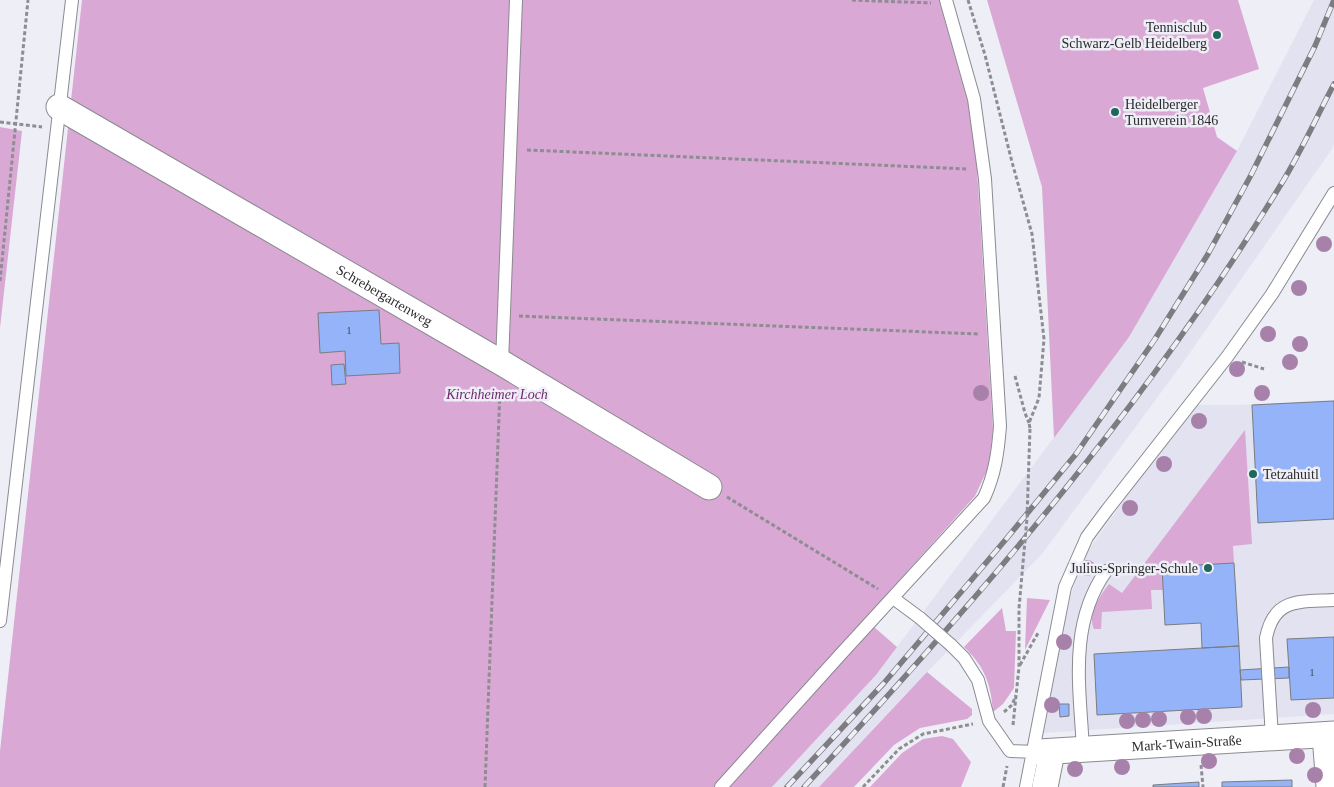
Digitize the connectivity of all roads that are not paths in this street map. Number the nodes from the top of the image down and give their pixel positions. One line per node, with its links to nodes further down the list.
1 (72, 0): 4 (lane)
2 (516, 0): 6 (lane)
3 (947, 2): 9 (lane)
4 (58, 118): 6 (street, Schrebergartenweg); 11 (lane)
5 (1334, 193): 15 (lane)
6 (502, 363): 7 (street, Schrebergartenweg)
7 (710, 487)
8 (1106, 571): 14 (lane)
9 (893, 598): 15 (lane, bridge); 16 (lane)
10 (1334, 600): 13 (lane)
11 (0, 621)
12 (1330, 734): 13 (street, Mark-Twain-Straße); 19 (street)
13 (1272, 738): 14 (street, Mark-Twain-Straße)
14 (1083, 750): 15 (street, Mark-Twain-Straße)
15 (1041, 752): 17 (lane); 18 (street)
16 (721, 787)
17 (1026, 787)
18 (1045, 787)
19 (1329, 787)

